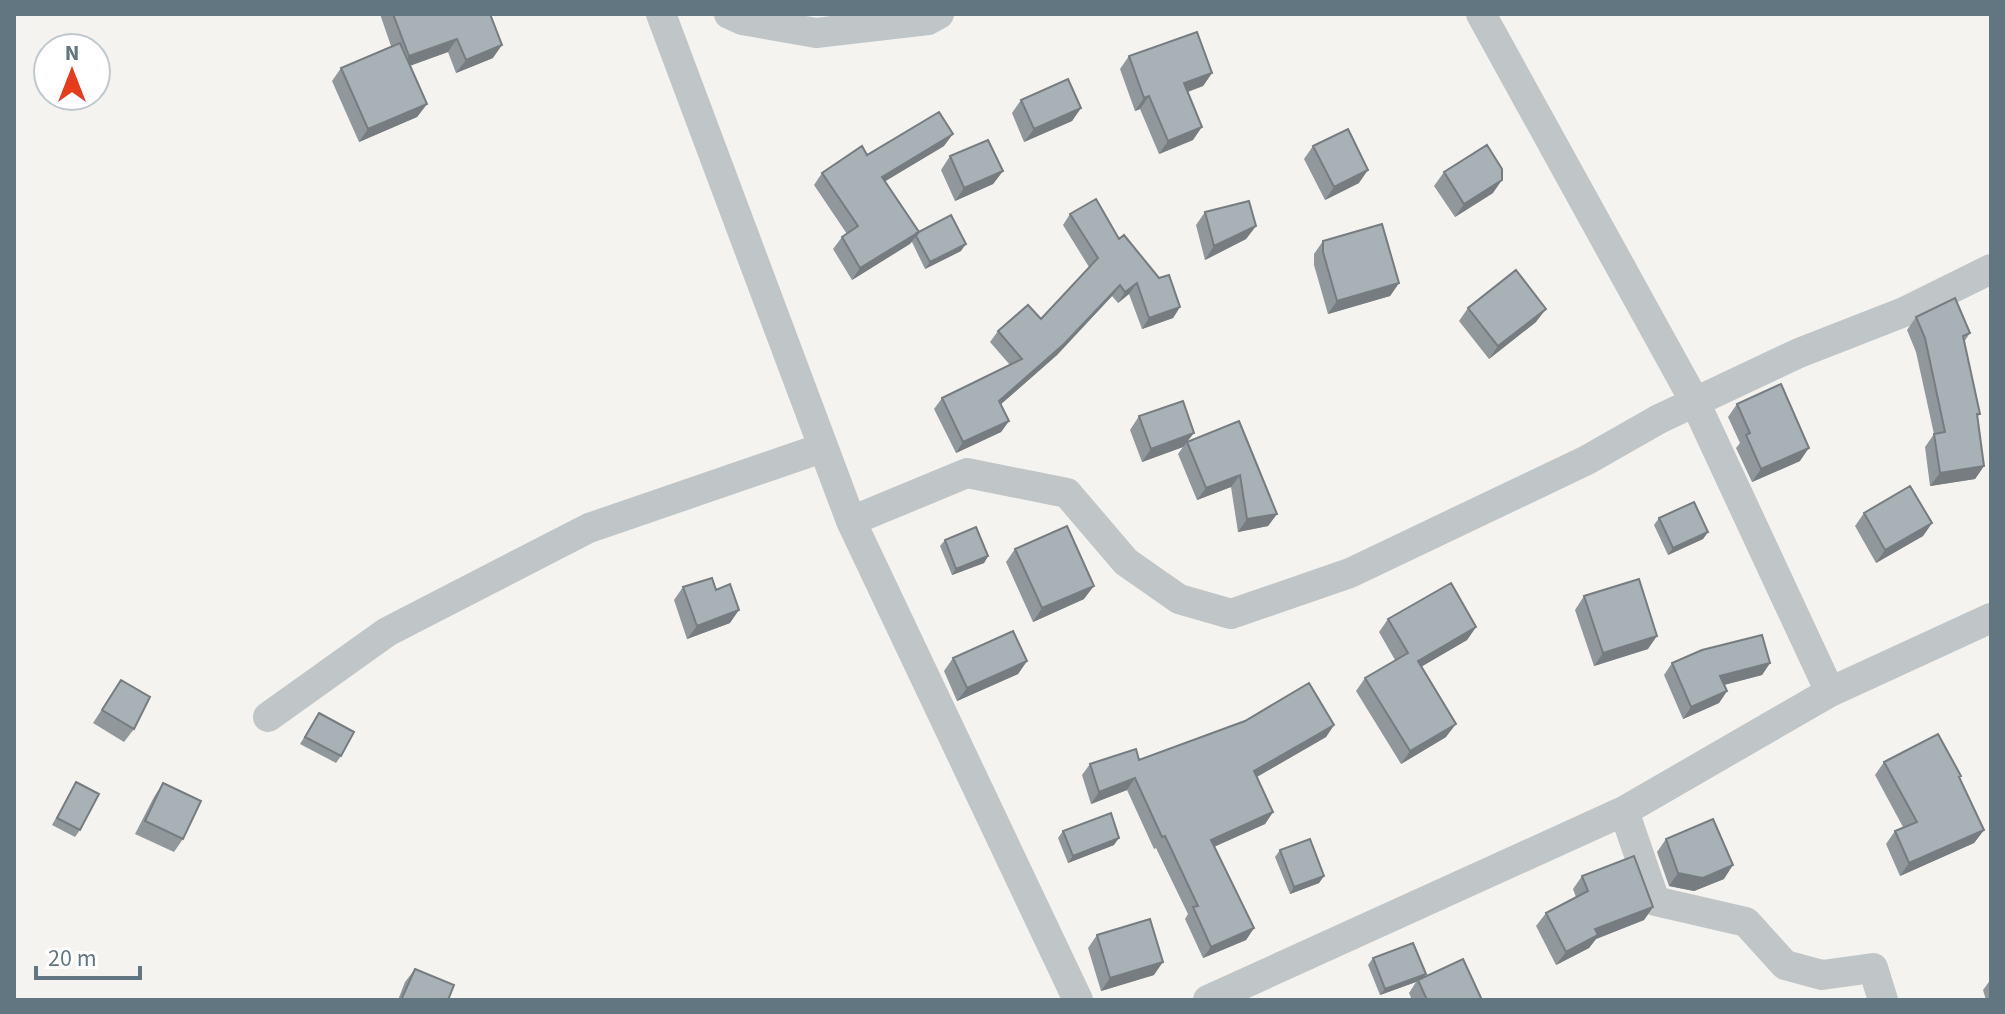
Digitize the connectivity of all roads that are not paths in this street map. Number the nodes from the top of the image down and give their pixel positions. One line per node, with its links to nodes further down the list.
1 (661, 14): 7 (street)
2 (729, 14): 3 (street)
3 (939, 14)
4 (1481, 14): 6 (street)
5 (1991, 269): 6 (street)
6 (1695, 402): 8 (street); 10 (street)
7 (822, 448): 8 (street); 11 (street)
8 (851, 521): 13 (street)
9 (1991, 618): 10 (street)
10 (1830, 692): 12 (street)
11 (268, 717)
12 (1624, 811): 14 (street); 15 (street)
13 (1078, 1000)
14 (1208, 1000)
15 (1883, 1000)

